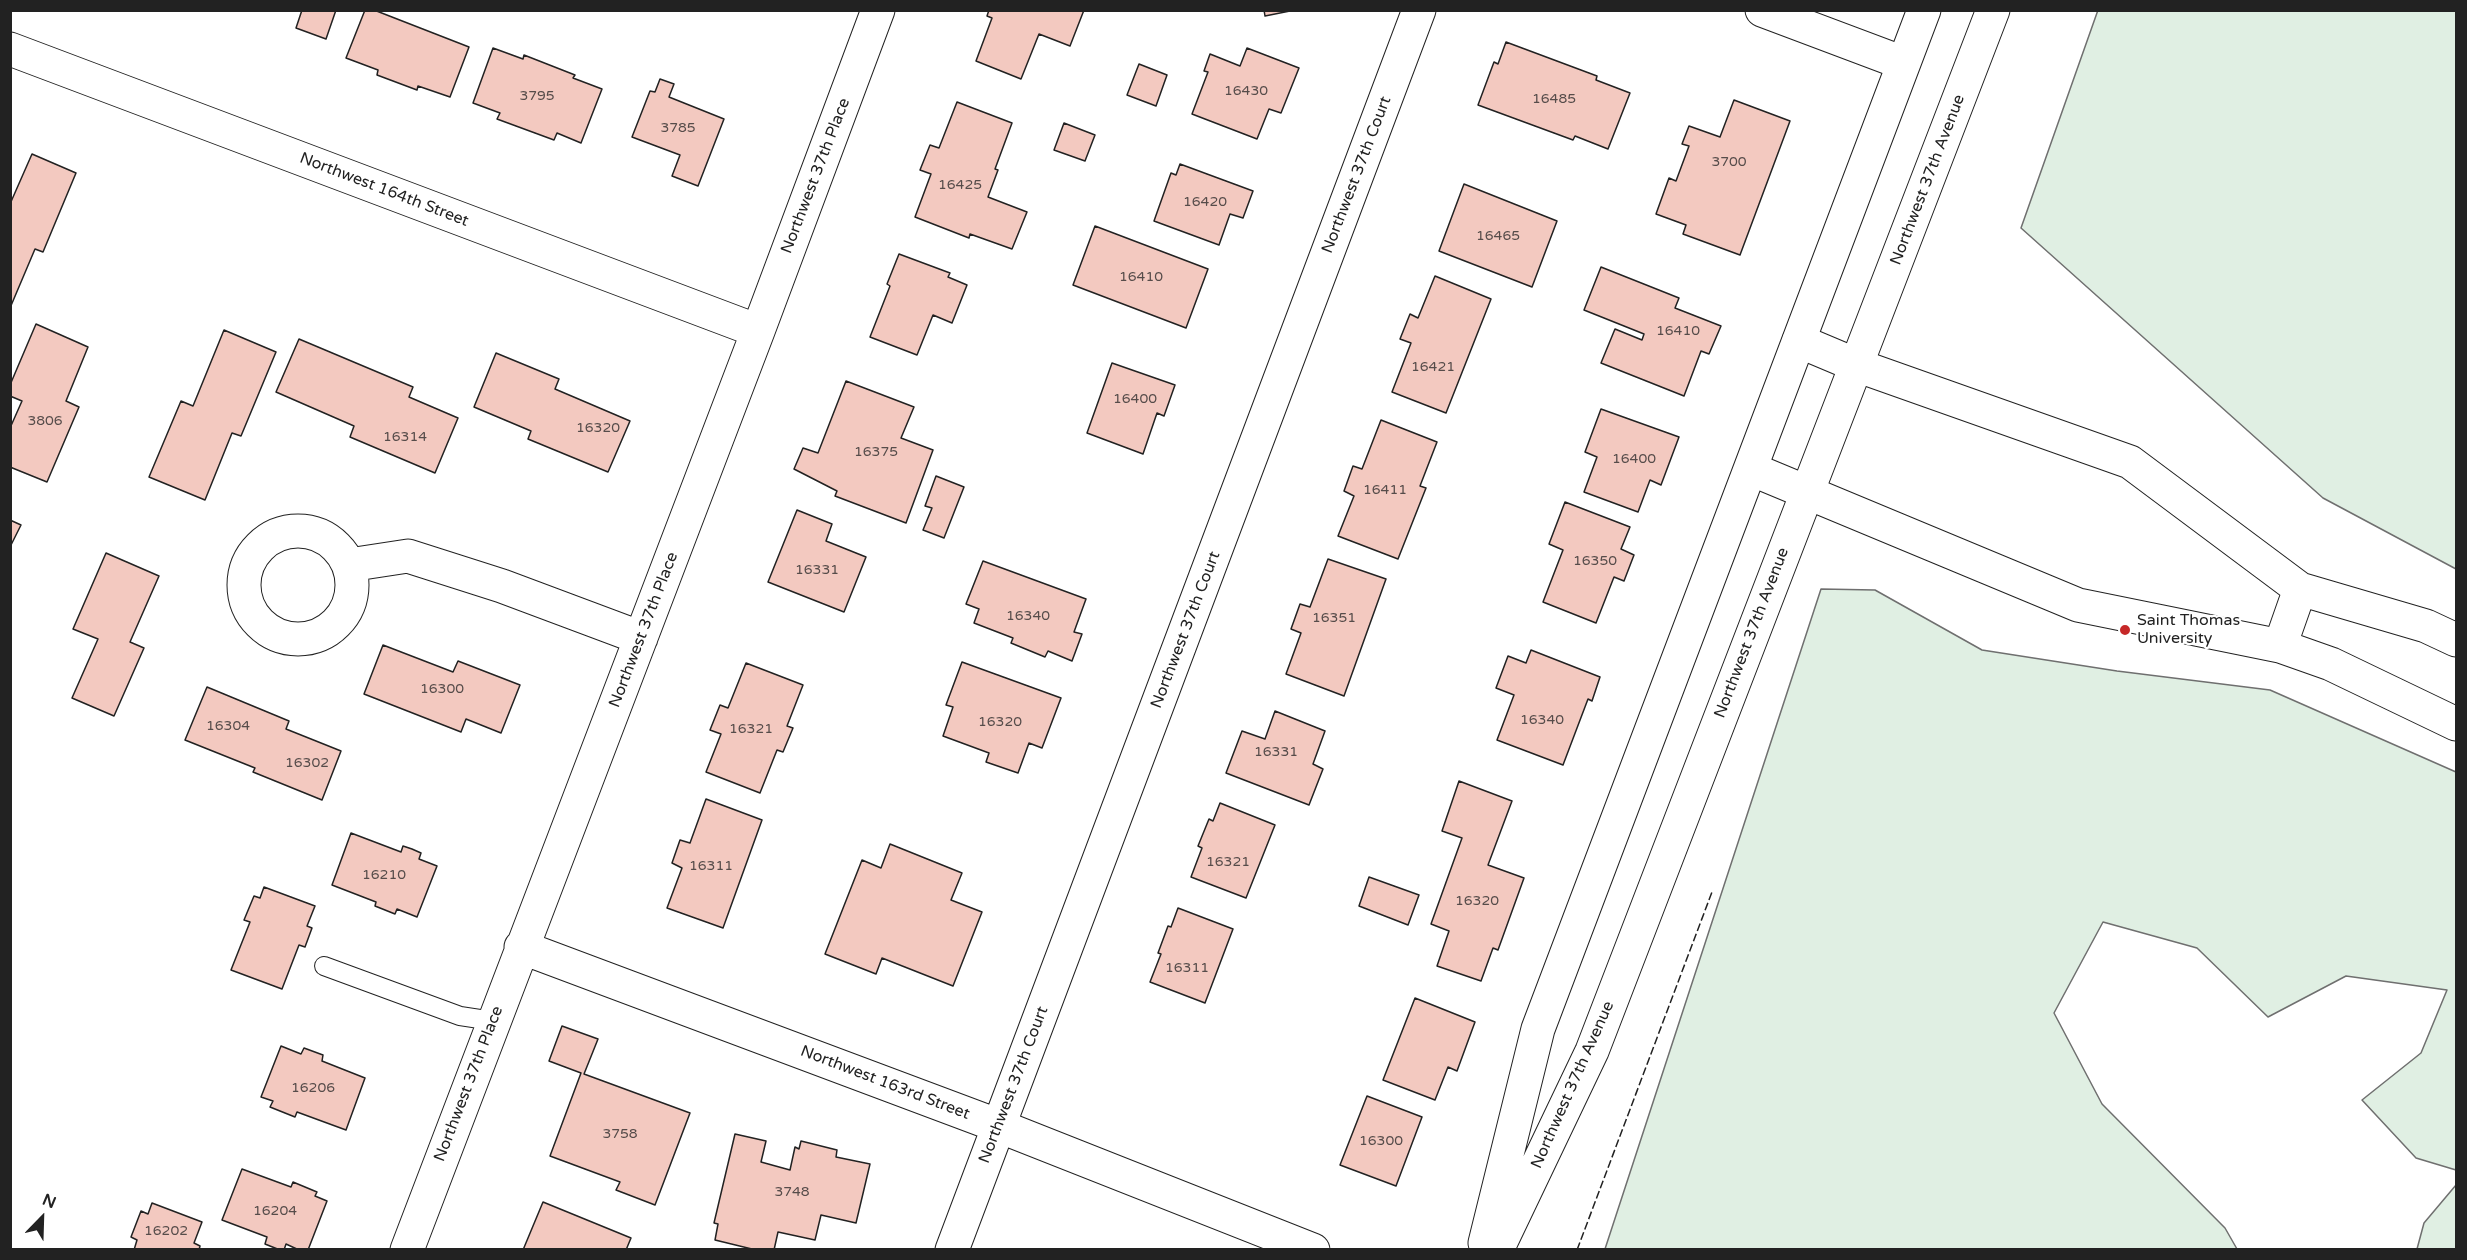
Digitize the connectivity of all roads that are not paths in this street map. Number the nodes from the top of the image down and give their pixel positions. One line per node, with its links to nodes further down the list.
1 (878, 10): 8 (street, Northwest 37th Place)
2 (1419, 10): 22 (street, Northwest 37th Court)
3 (1762, 10): 7 (street)
4 (1924, 10): 7 (street, Northwest 37th Avenue)
5 (1993, 10): 10 (street, Northwest 37th Avenue)
6 (10, 50): 8 (street, Northwest 164th Street)
7 (1903, 63): 9 (street, Northwest 37th Avenue)
8 (758, 331): 15 (street, Northwest 37th Place)
9 (1799, 341): 10 (street); 11 (street, Northwest 37th Avenue)
10 (1856, 365): 12 (street, Northwest 37th Avenue); 14 (street)
11 (1751, 469): 12 (street); 26 (street, Northwest 37th Avenue)
12 (1806, 493): 17 (street); 27 (street, Northwest 37th Avenue)
13 (349, 565): 15 (street)
14 (2300, 589): 16 (street); 17 (street)
15 (641, 638): 19 (street, Northwest 37th Place)
16 (2457, 640)
17 (2280, 646): 18 (street)
18 (2457, 724)
19 (521, 947): 21 (street, Northwest 37th Place); 22 (street, Northwest 163rd Street)
20 (324, 966): 21 (lane)
21 (493, 1021): 23 (street, Northwest 37th Place)
22 (999, 1126): 24 (street, Northwest 37th Court); 25 (street, Northwest 163rd Street)
23 (407, 1250)
24 (952, 1250)
25 (1313, 1250)
26 (1483, 1250)
27 (1497, 1250)

